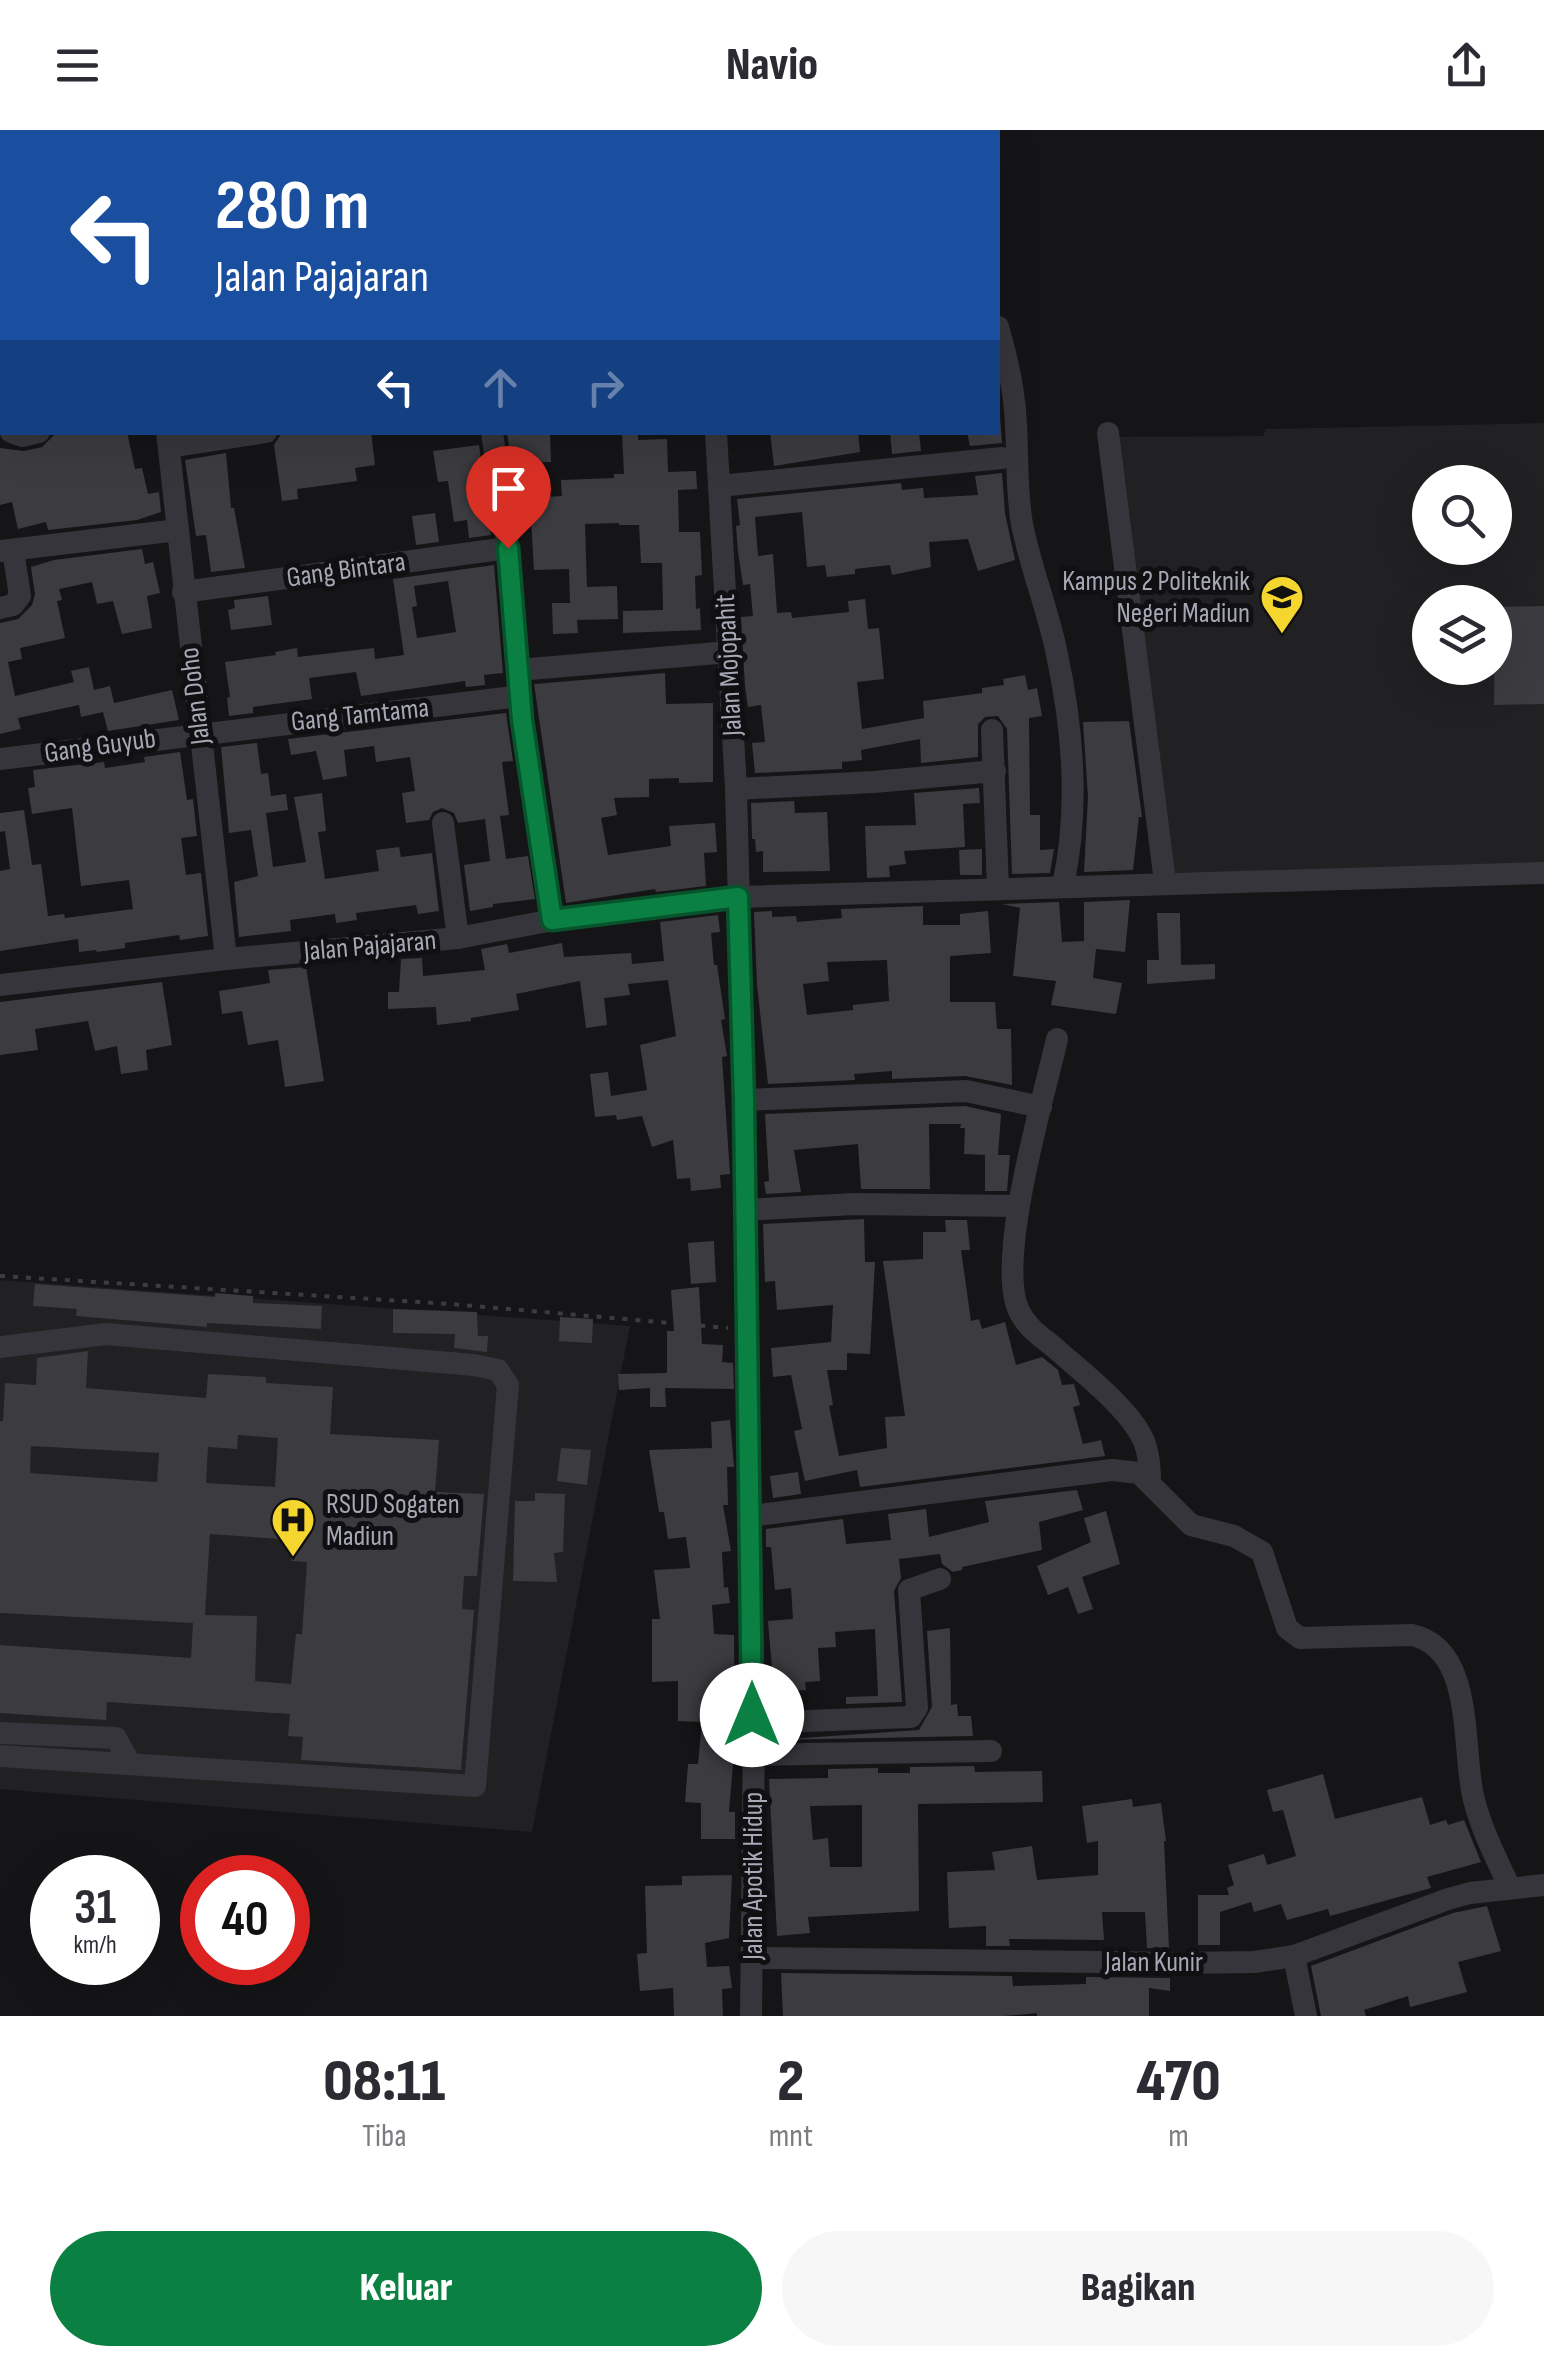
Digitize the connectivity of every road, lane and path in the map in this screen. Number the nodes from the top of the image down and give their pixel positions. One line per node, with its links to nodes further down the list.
1 (1000, 337): 25 (street)
2 (1108, 434): 24 (street)
3 (229, 435): 6 (street)
4 (492, 435): 10 (street)
5 (716, 435): 8 (street, Jalan Mojopahit)
6 (168, 440): 9 (street, Jalan Doho)
7 (1002, 458): 8 (street)
8 (719, 486): 14 (street, Jalan Mojopahit)
9 (178, 530): 11 (street); 12 (street, Jalan Doho)
10 (508, 548): 12 (street, Gang Bintara); 15 (street)
11 (6, 550): 13 (street)
12 (183, 592): 18 (street, Jalan Doho)
13 (0, 608)
14 (728, 652): 15 (street); 21 (street, Jalan Mojopahit)
15 (518, 670): 16 (street)
16 (520, 696): 18 (street, Gang Tamtama); 28 (street)
17 (992, 730): 20 (street)
18 (199, 733): 19 (street, Gang Guyub); 30 (street, Jalan Doho)
19 (0, 759)
20 (995, 771): 21 (street); 26 (street)
21 (736, 789): 27 (street, Jalan Mojopahit)
22 (442, 823): 29 (street)
23 (1544, 873): 24 (street, Jalan Pajajaran)
24 (1165, 882): 25 (street, Jalan Pajajaran)
25 (1063, 885): 26 (street, Jalan Pajajaran)
26 (998, 888): 27 (street, Jalan Pajajaran)
27 (738, 897): 28 (street, Jalan Pajajaran); 33 (street, Jalan Apotik Hidup)
28 (552, 920): 29 (street, Jalan Pajajaran)
29 (458, 938): 30 (street, Jalan Pajajaran)
30 (226, 959): 31 (street, Jalan Pajajaran)
31 (0, 985)
32 (1057, 1039): 34 (street)
33 (744, 1100): 34 (street); 36 (street, Jalan Apotik Hidup)
34 (1041, 1108): 35 (street)
35 (1018, 1206): 36 (street); 40 (street)
36 (745, 1210): 38 (street, Jalan Apotik Hidup)
37 (0, 1276): 38 (path)
38 (748, 1330): 41 (street, Jalan Apotik Hidup)
39 (0, 1347): 48 (street)
40 (1150, 1482): 41 (street); 50 (street)
41 (750, 1516): 43 (street, Jalan Apotik Hidup)
42 (940, 1579): 43 (street)
43 (754, 1723): 46 (street, Jalan Apotik Hidup)
44 (0, 1734): 48 (street)
45 (990, 1752): 46 (street)
46 (754, 1755): 52 (street, Jalan Apotik Hidup)
47 (0, 1756): 48 (street)
48 (130, 1764)
49 (1544, 1885): 50 (street, Jalan Kunir)
50 (1510, 1888): 51 (street, Jalan Kunir)
51 (1294, 1956): 52 (street, Jalan Kunir); 54 (street)
52 (752, 1958): 53 (street, Jalan Apotik Hidup)
53 (751, 2016)
54 (1306, 2016)

